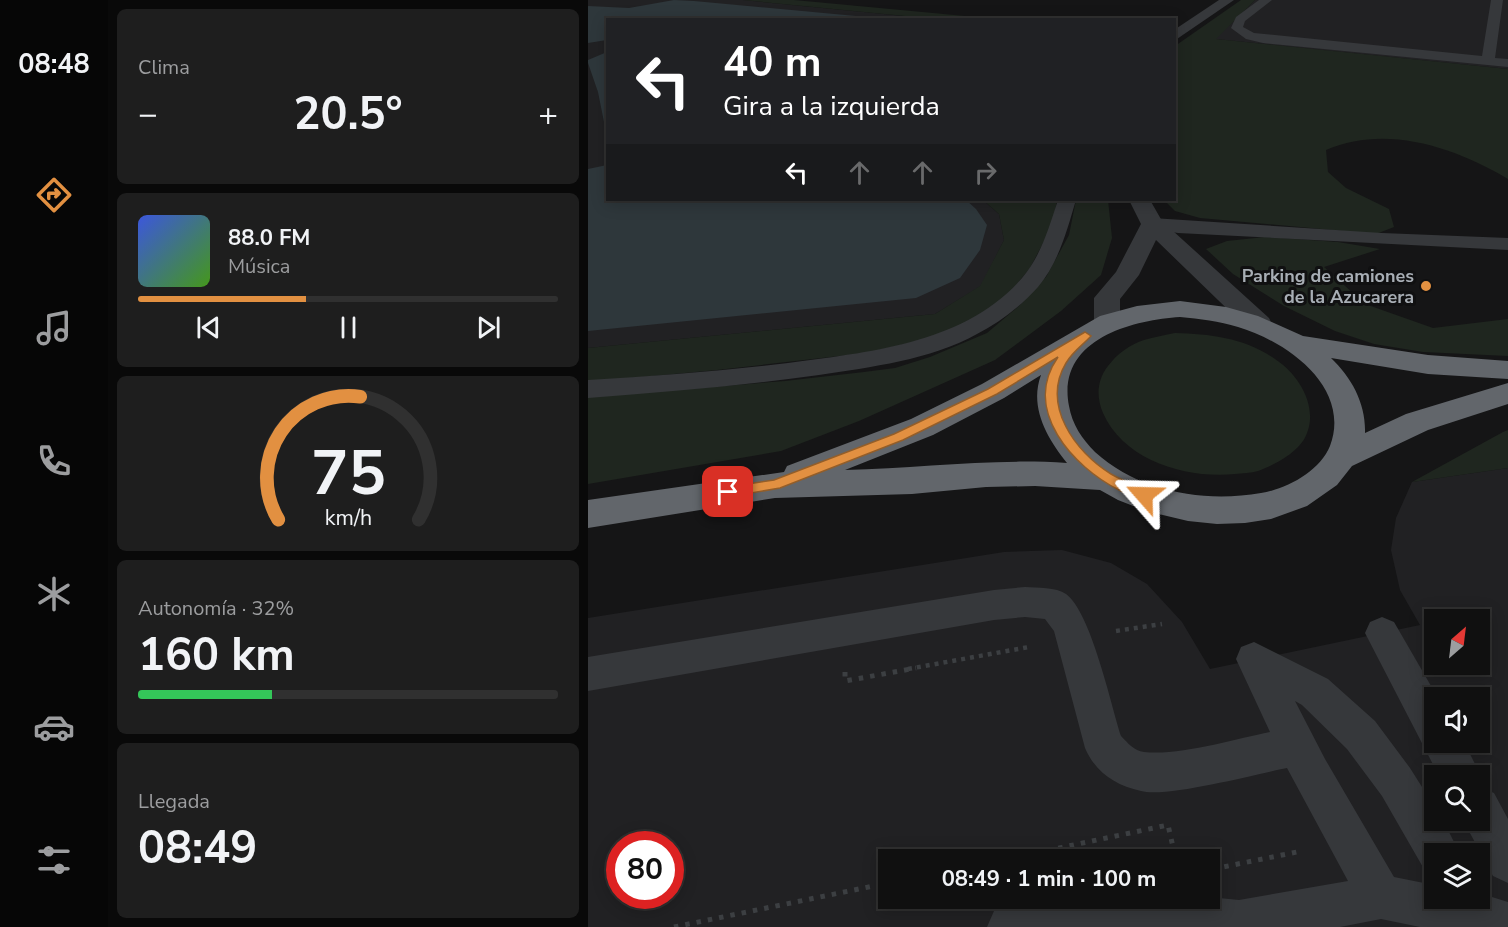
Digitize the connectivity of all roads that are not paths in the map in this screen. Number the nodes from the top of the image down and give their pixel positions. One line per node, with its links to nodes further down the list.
1 (1228, 0): 4 (street)
2 (1266, 0): 5 (lane)
3 (1497, 0): 5 (lane)
4 (1176, 36)
5 (1488, 61): 6 (lane)
6 (1508, 63)
7 (1067, 201): 15 (lane)
8 (1140, 201): 9 (street)
9 (1152, 224): 10 (lane); 11 (street); 12 (street)
10 (1508, 244)
11 (1259, 324): 12 (highway); 13 (highway)
12 (1096, 329): 18 (highway); 19 (highway)
13 (1296, 343): 14 (highway); 17 (highway)
14 (1508, 370)
15 (588, 389)
16 (1508, 393): 17 (highway)
17 (1341, 457): 18 (highway)
18 (1106, 477): 19 (highway)
19 (775, 485): 20 (highway)
20 (588, 514)
21 (1382, 633): 23 (lane)
22 (588, 674): 24 (lane)
23 (1424, 710)
24 (1297, 746): 26 (lane); 28 (lane)
25 (1490, 828): 27 (lane)
26 (1432, 843)
27 (1508, 861)
28 (1381, 897): 29 (lane); 30 (lane)
29 (1483, 913)
30 (1010, 927)

